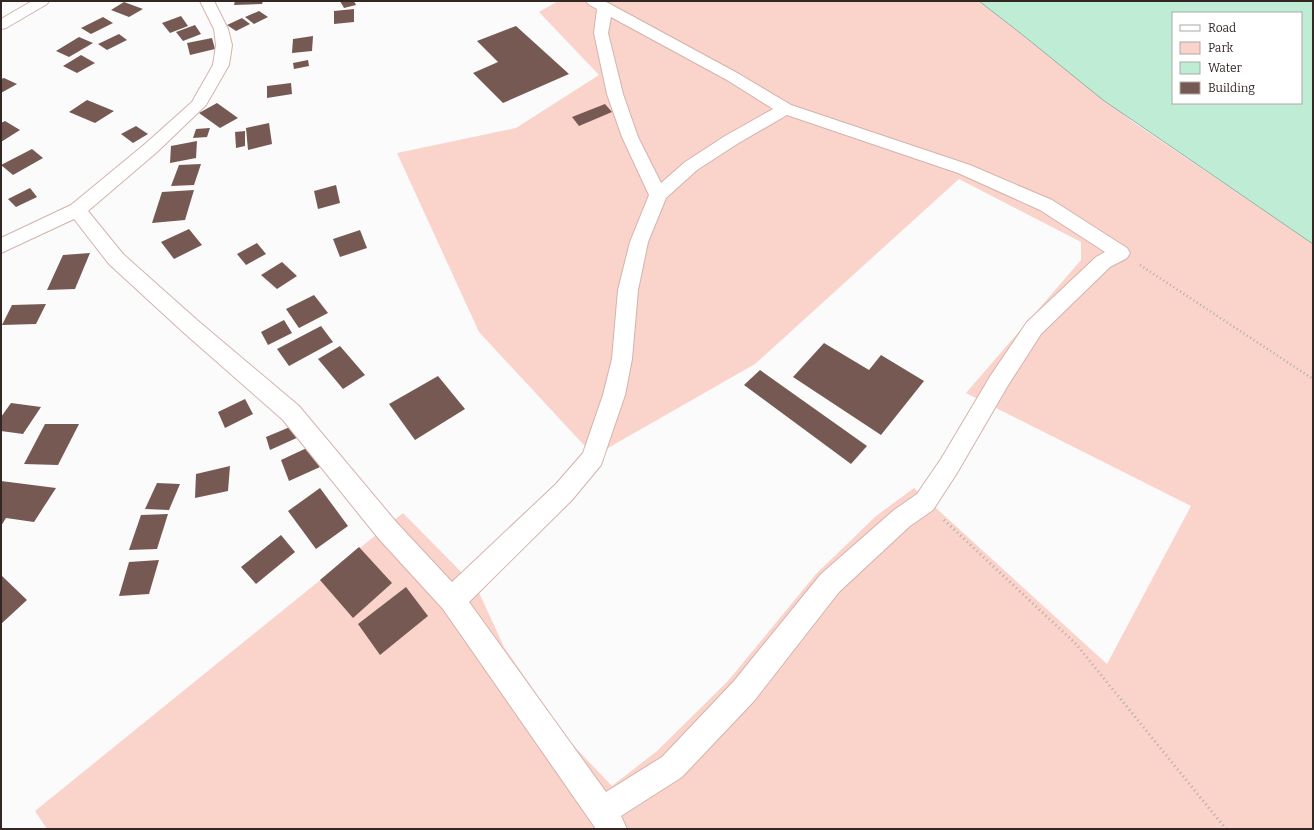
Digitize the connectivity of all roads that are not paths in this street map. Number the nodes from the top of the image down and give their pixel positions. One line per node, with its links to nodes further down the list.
1 (42, 1): 4 (street)
2 (207, 1): 7 (street)
3 (599, 4): 5 (street); 6 (street)
4 (1, 25)
5 (785, 109): 6 (street); 10 (street)
6 (658, 195): 9 (street)
7 (77, 210): 8 (street); 9 (street)
8 (1, 246)
9 (452, 600): 10 (street)
10 (607, 820)

